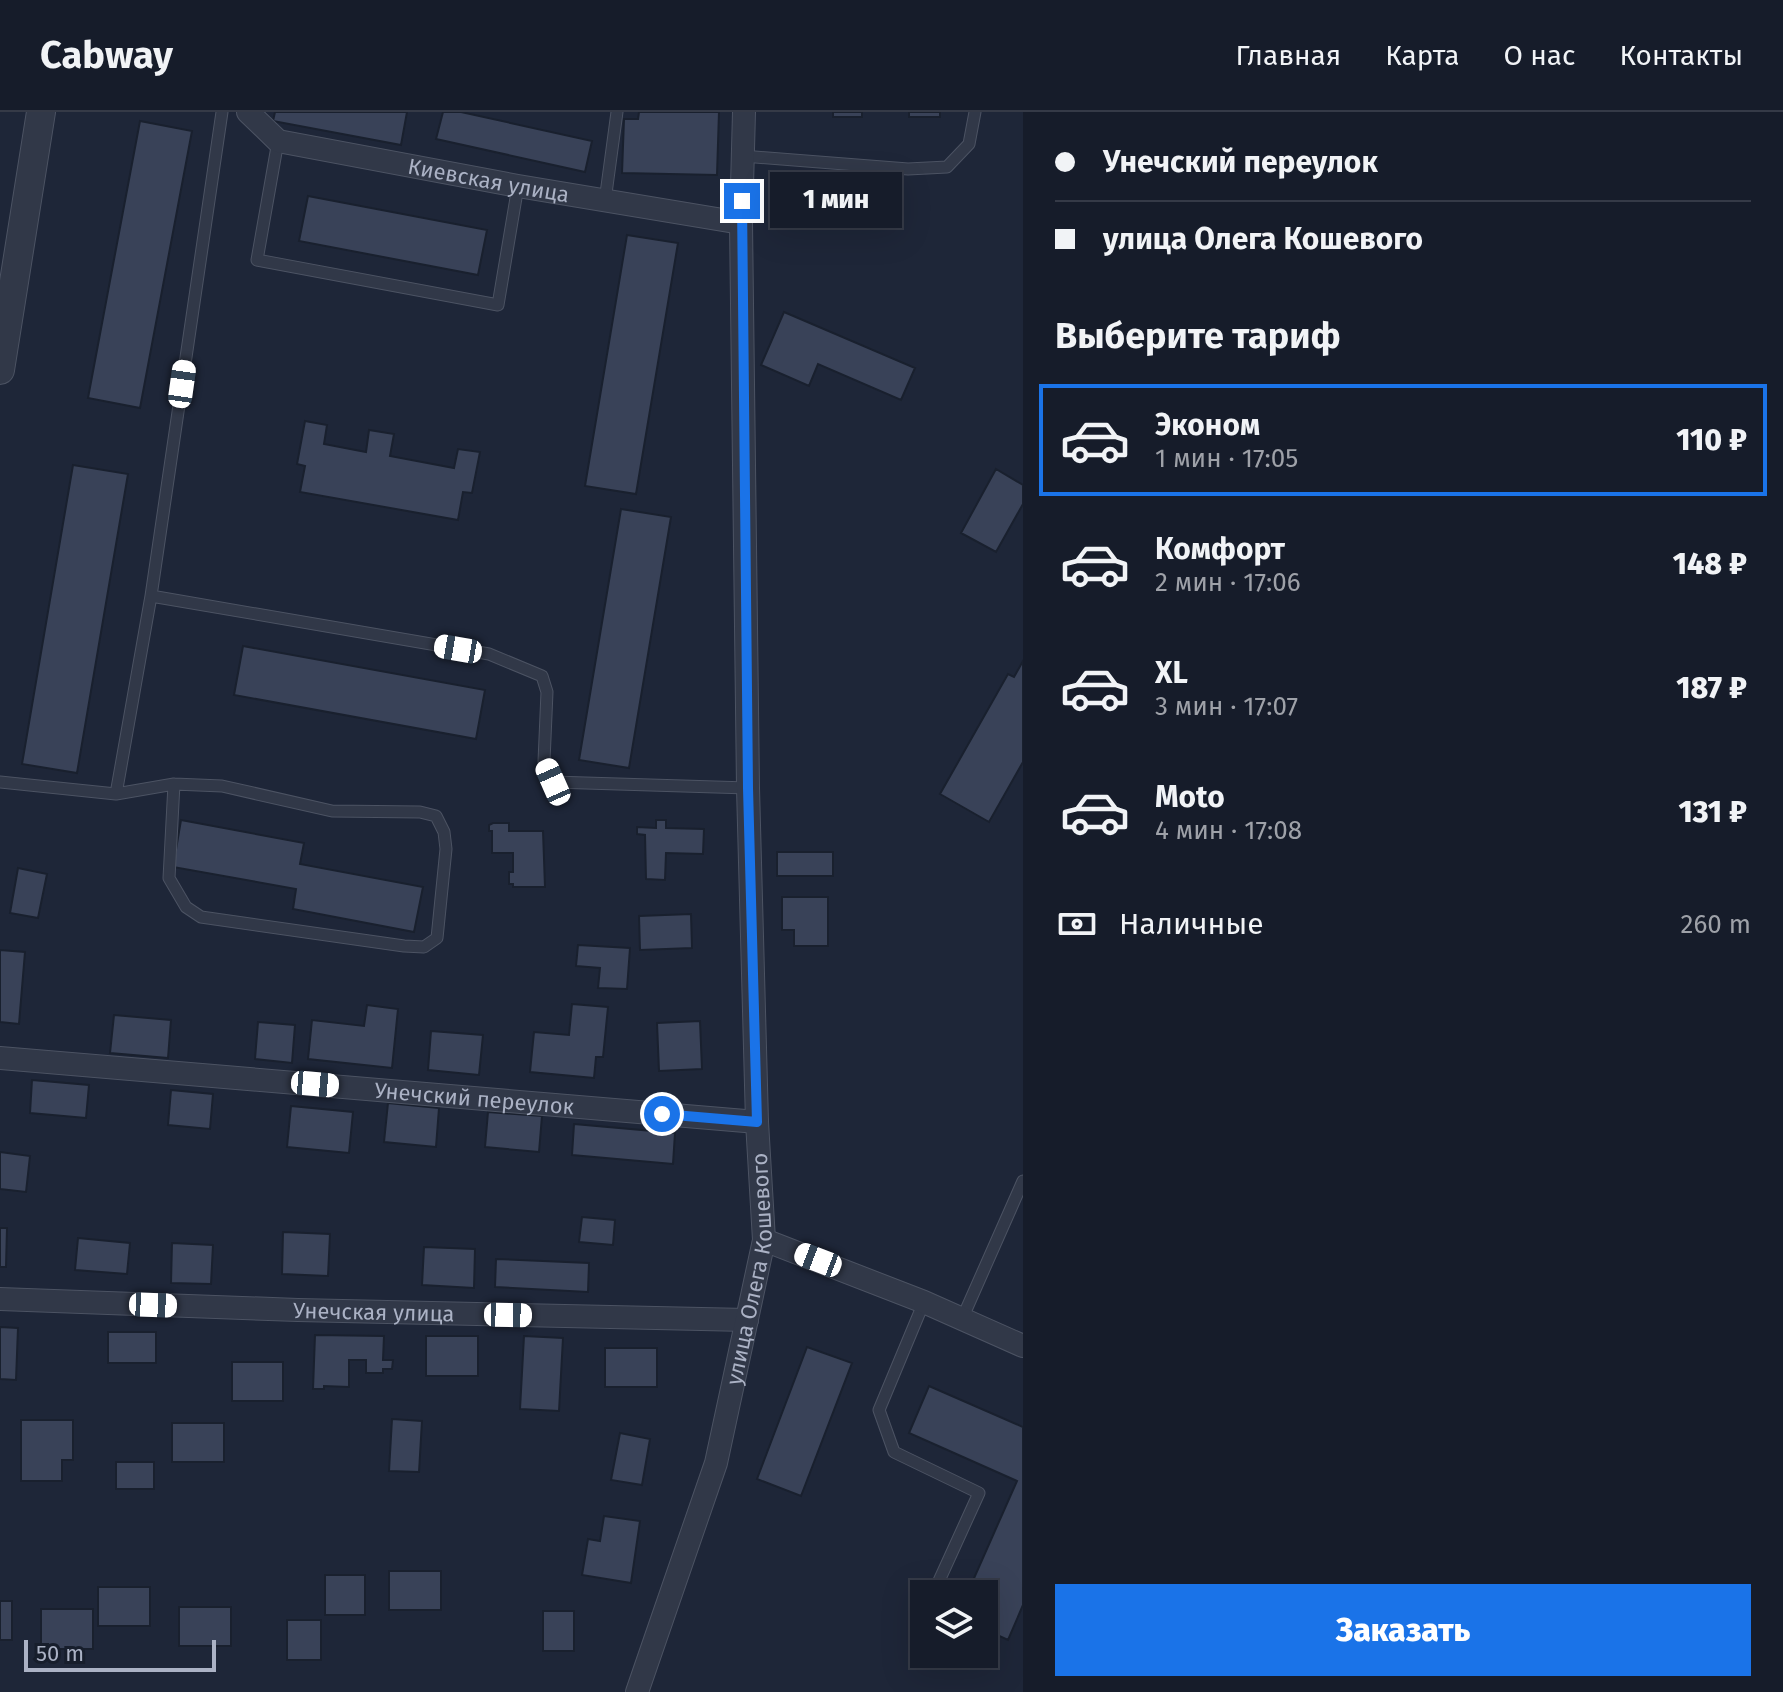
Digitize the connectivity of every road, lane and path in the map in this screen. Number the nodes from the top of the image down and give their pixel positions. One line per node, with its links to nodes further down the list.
1 (41, 112): 12 (street)
2 (222, 112): 13 (lane)
3 (248, 112): 7 (street)
4 (617, 112): 10 (lane)
5 (744, 112): 8 (street, улица Олега Кошевого)
6 (975, 112): 8 (lane)
7 (278, 141): 9 (street, Киевская улица); 9 (lane)
8 (743, 156): 11 (street, улица Олега Кошевого)
9 (518, 186): 10 (street, Киевская улица)
10 (605, 201): 11 (street, Киевская улица)
11 (741, 223): 16 (street, улица Олега Кошевого)
12 (0, 370)
13 (151, 596): 16 (lane); 17 (lane)
14 (0, 782): 17 (lane)
15 (174, 784): 15 (lane); 17 (lane)
16 (748, 788): 19 (street, улица Олега Кошевого)
17 (116, 794)
18 (0, 1058): 19 (street, Унечский переулок)
19 (757, 1122): 21 (street, улица Олега Кошевого)
20 (1023, 1181): 24 (lane)
21 (764, 1240): 23 (street); 25 (street, улица Олега Кошевого)
22 (0, 1299): 25 (street, Унечская улица)
23 (924, 1302): 24 (street); 27 (lane)
24 (962, 1319): 26 (street)
25 (747, 1320): 28 (street, улица Олега Кошевого)
26 (1023, 1346)
27 (939, 1580)
28 (637, 1692)

